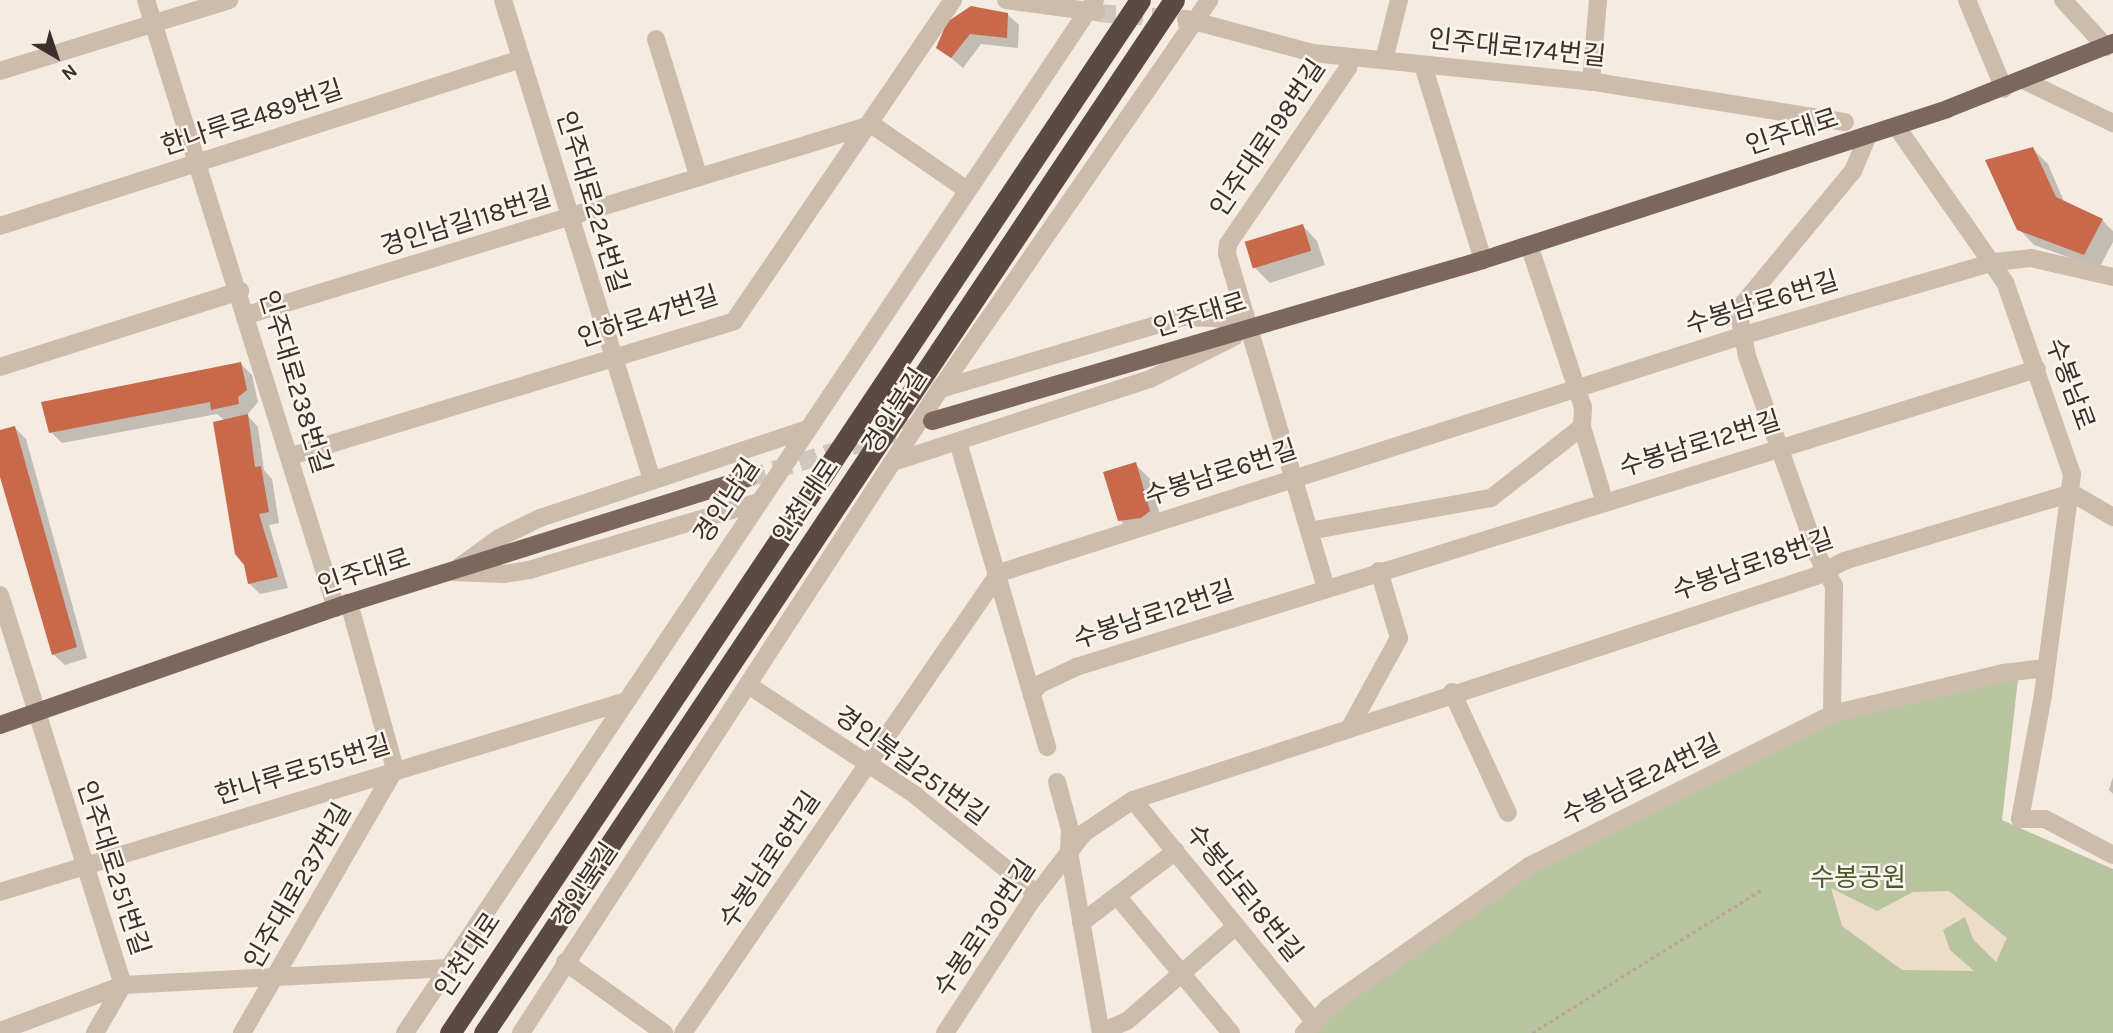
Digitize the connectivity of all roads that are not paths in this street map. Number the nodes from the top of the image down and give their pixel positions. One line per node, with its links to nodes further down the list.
1 (146, 0): 16 (street, 인주대로238번길)
2 (229, 0): 16 (street)
3 (503, 0): 21 (street, 인주대로224번길)
4 (953, 0): 30 (street, 인하로47번길)
5 (1006, 0): 14 (street)
6 (1122, 0): 19 (highway)
7 (1140, 0): 19 (highway, 인천대로)
8 (1174, 0): 109 (highway, 인천대로)
9 (1209, 0): 15 (street, 경인북길)
10 (1399, 0): 22 (street)
11 (1598, 0): 26 (street)
12 (1968, 0): 27 (street)
13 (2063, 0): 18 (street)
14 (1094, 8): 35 (street, 경인남길)
15 (1191, 20): 20 (street, 인주대로174번길); 50 (street, 경인북길)
16 (155, 23): 24 (street); 33 (street, 인주대로238번길)
17 (656, 39): 34 (street)
18 (2110, 45): 25 (main road, 인주대로)
19 (1108, 47): 108 (highway, 인천대로)
20 (1351, 57): 22 (street, 인주대로174번길); 44 (street, 인주대로198번길)
21 (521, 59): 33 (street, 한나루로489번길); 36 (street, 인주대로224번길)
22 (1384, 60): 23 (street, 인주대로174번길)
23 (1423, 65): 26 (street, 인주대로174번길); 39 (street)
24 (0, 71)
25 (2025, 81): 27 (main road, 인주대로); 29 (street)
26 (1591, 82): 28 (street, 인주대로174번길)
27 (2004, 89): 31 (main road, 인주대로)
28 (1845, 122): 31 (street, 인주대로174번길); 32 (street)
29 (2113, 123)
30 (867, 126): 34 (street, 경인남길118번길); 35 (street); 46 (street, 인하로47번길)
31 (1881, 131): 32 (main road, 인주대로); 40 (street, 수봉남로); 45 (street)
32 (1843, 143): 38 (main road, 인주대로)
33 (202, 167): 37 (street, 한나루로489번길); 42 (street, 인주대로238번길)
34 (699, 178): 36 (street, 경인남길118번길)
35 (967, 191): 53 (street, 경인남길)
36 (569, 219): 43 (street, 경인남길118번길); 46 (street, 인주대로224번길)
37 (0, 226)
38 (1529, 246): 39 (main road, 인주대로); 49 (street)
39 (1483, 260): 44 (main road, 인주대로)
40 (1994, 262): 41 (street, 수봉남로6번길); 45 (street, 수봉남로6번길); 48 (street, 수봉남로)
41 (2113, 277)
42 (240, 291): 43 (street, 인주대로238번길); 47 (street)
43 (247, 315): 56 (street, 인주대로238번길)
44 (1250, 327): 50 (street); 51 (main road, 인주대로); 54 (street); 59 (street, 인주대로198번길)
45 (1741, 336): 49 (street, 수봉남로6번길); 55 (street)
46 (613, 358): 56 (street, 인하로47번길); 60 (street, 인주대로224번길)
47 (0, 367)
48 (2037, 369): 55 (street, 수봉남로12번길); 61 (street, 수봉남로)
49 (1577, 388): 52 (street); 59 (street, 수봉남로6번길)
50 (940, 389): 57 (street, 경인북길)
51 (932, 421)
52 (1582, 427): 62 (street); 65 (street)
53 (807, 429): 60 (street); 63 (street, 경인남길)
54 (958, 442): 57 (street); 69 (street)
55 (1782, 446): 62 (street, 수봉남로12번길); 66 (street)
56 (291, 456): 72 (street, 인주대로238번길)
57 (893, 462): 74 (street, 경인북길)
58 (748, 478): 68 (main road, 인주대로)
59 (1293, 478): 65 (street, 인주대로198번길); 69 (street, 수봉남로6번길)
60 (652, 480): 68 (street)
61 (2072, 493): 64 (street); 66 (street, 수봉남로18번길); 73 (street, 수봉남로)
62 (1604, 500): 67 (street, 수봉남로12번길)
63 (758, 502): 68 (street); 77 (street, 경인남길)
64 (2113, 517)
65 (1309, 531): 70 (street, 인주대로198번길)
66 (1827, 570): 75 (street, 수봉남로18번길); 79 (street)
67 (1379, 571): 70 (street, 수봉남로12번길); 81 (street)
68 (453, 572): 72 (main road, 인주대로)
69 (999, 573): 76 (street); 83 (street, 수봉남로6번길)
70 (1326, 588): 76 (street, 수봉남로12번길)
71 (0, 595): 78 (street, 인주대로251번길)
72 (342, 605): 78 (main road, 인주대로); 84 (street)
73 (2046, 668): 79 (street, 수봉남로24번길); 90 (street, 수봉남로)
74 (750, 686): 83 (street, 경인북길251번길); 97 (street, 경인북길)
75 (1452, 692): 81 (street, 수봉남로18번길); 87 (street)
76 (1032, 694): 82 (street)
77 (623, 702): 84 (street, 한나루로515번길); 98 (street, 경인남길)
78 (36, 713): 80 (main road, 인주대로); 91 (street, 인주대로251번길)
79 (1832, 714): 102 (street, 수봉남로24번길)
80 (0, 724)
81 (1349, 729): 86 (street, 수봉남로18번길)
82 (1047, 747)
83 (868, 763): 93 (street, 경인북길251번길); 112 (street, 수봉남로6번길)
84 (396, 769): 91 (street, 한나루로515번길); 100 (street, 인주대로237번길)
85 (1057, 782): 89 (street)
86 (1133, 800): 88 (street, 수봉남로18번길); 89 (street, 수봉남로18번길)
87 (1508, 813)
88 (1176, 850): 94 (street); 96 (street, 수봉남로18번길)
89 (1069, 852): 93 (street, 수봉로130번길); 95 (street)
90 (2113, 855)
91 (85, 865): 92 (street, 한나루로515번길); 101 (street, 인주대로251번길)
92 (0, 892)
93 (1037, 894): 113 (street, 수봉로130번길)
94 (1117, 896): 95 (street); 99 (street)
95 (1082, 923): 114 (street)
96 (1236, 926): 99 (street); 102 (street, 수봉남로18번길)
97 (565, 962): 110 (street, 경인북길); 111 (street)
98 (445, 968): 100 (street); 107 (street, 경인남길)
99 (1181, 973): 103 (street); 115 (street)
100 (275, 977): 101 (street); 106 (street, 인주대로237번길)
101 (123, 985): 104 (street); 105 (street, 인주대로251번길)
102 (1309, 1026)
103 (1132, 1027): 114 (street)
104 (0, 1031)
105 (95, 1033)
106 (242, 1033)
107 (405, 1033)
108 (450, 1033)
109 (484, 1033)
110 (521, 1033)
111 (664, 1033)
112 (683, 1033)
113 (946, 1033)
114 (1101, 1033)
115 (1231, 1033)

